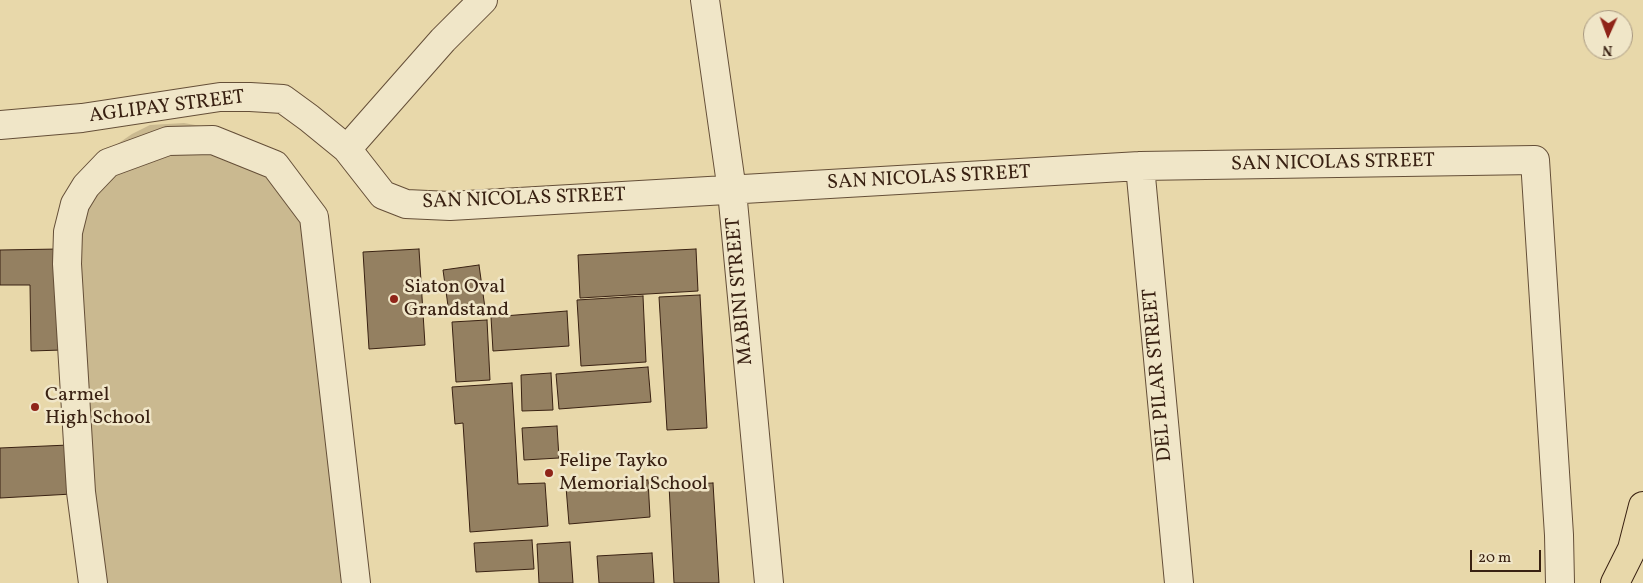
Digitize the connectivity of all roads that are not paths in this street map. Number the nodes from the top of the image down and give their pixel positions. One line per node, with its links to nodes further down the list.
1 (483, 0): 6 (street)
2 (704, 0): 8 (street, MABINI STREET)
3 (165, 105): 4 (street, AGLIPAY STREET); 5 (street); 6 (street, AGLIPAY STREET)
4 (0, 125)
5 (168, 141): 10 (street); 11 (street)
6 (347, 149): 8 (street, SAN NICOLAS STREET)
7 (1140, 166): 8 (street, SAN NICOLAS STREET); 13 (street, DEL PILAR STREET); 14 (street, SAN NICOLAS STREET)
8 (732, 191): 12 (street, MABINI STREET)
9 (1643, 506): 15 (highway)
10 (93, 583)
11 (356, 583)
12 (769, 583)
13 (1179, 583)
14 (1560, 583)
15 (1615, 583)

